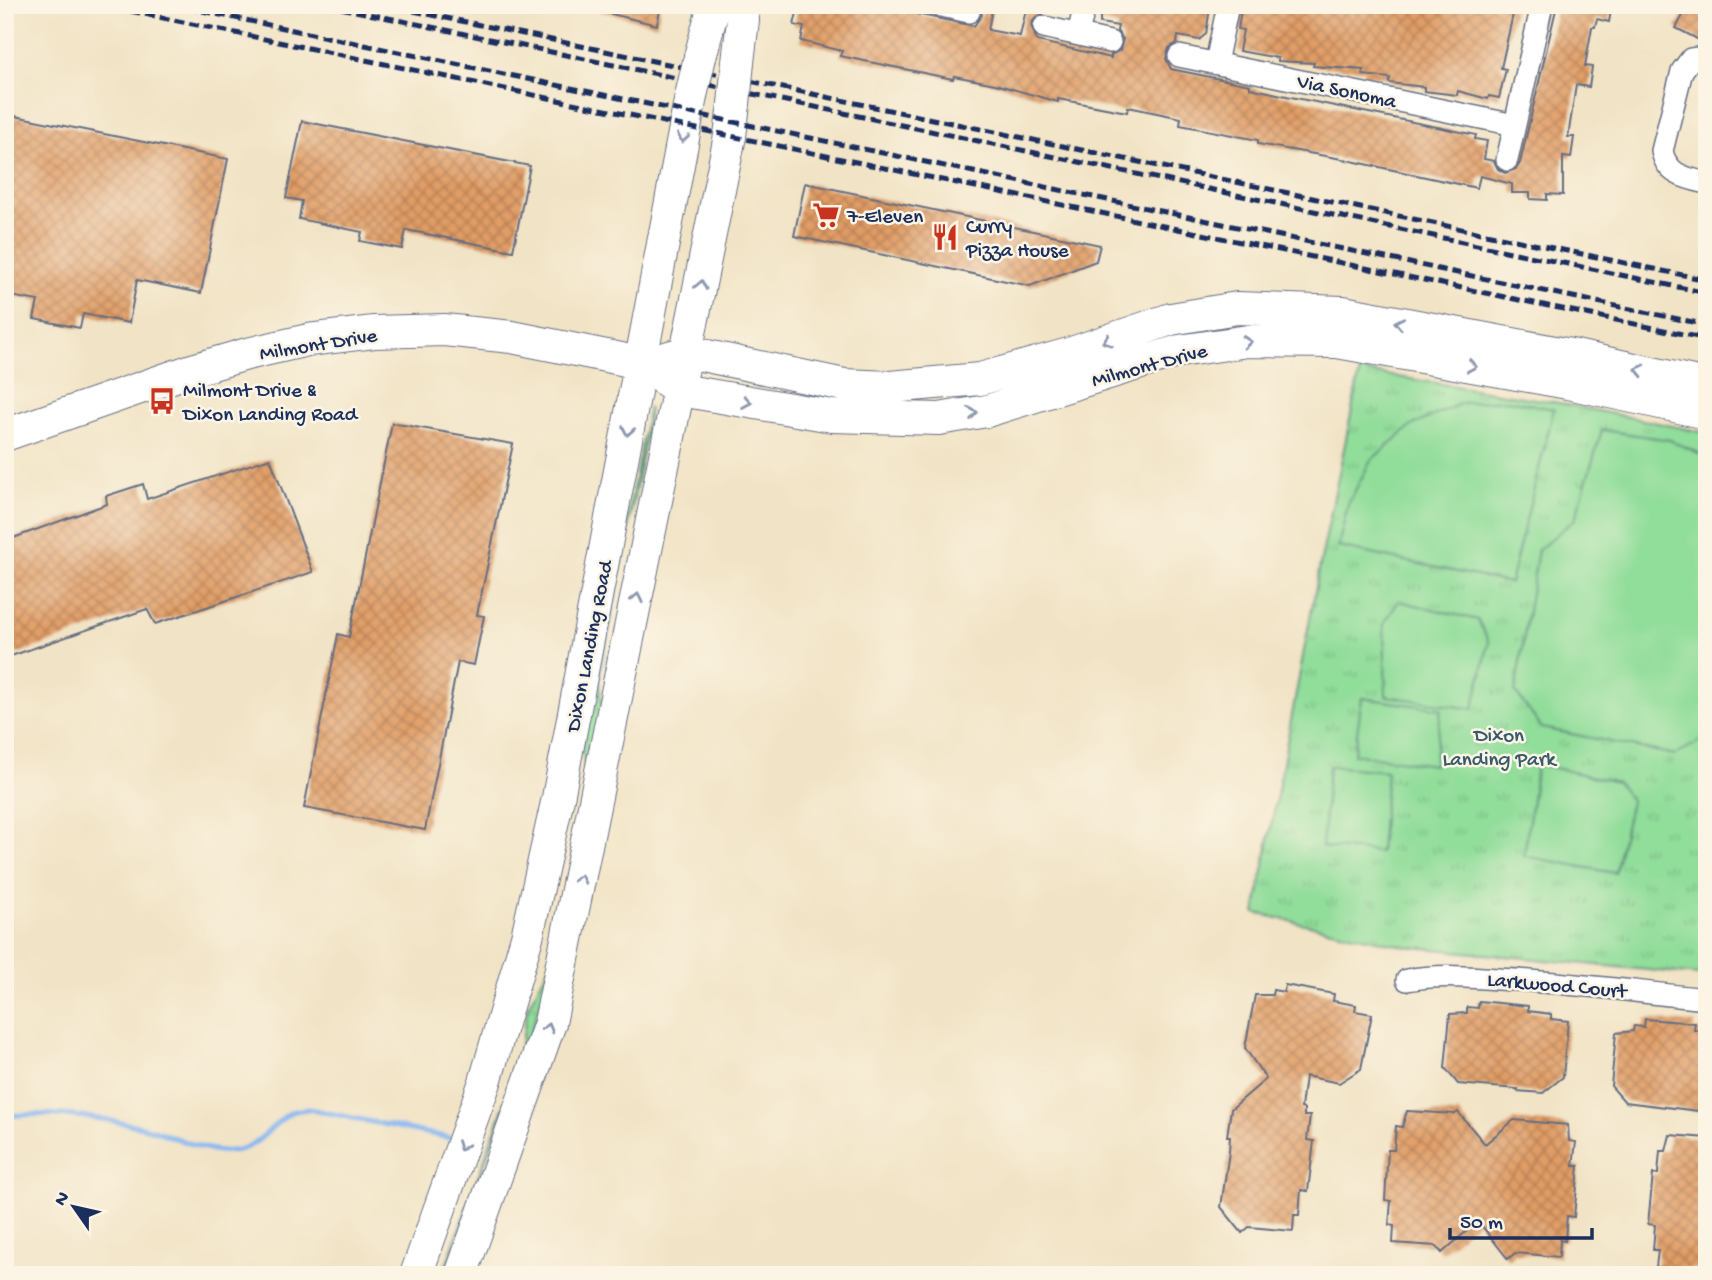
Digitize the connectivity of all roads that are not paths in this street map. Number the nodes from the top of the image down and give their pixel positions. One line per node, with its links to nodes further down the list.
1 (714, 5): 18 (street, Dixon Landing Road, one-way to 18, bridge)
2 (741, 5): 17 (street, Dixon Landing Road, one-way to 2, bridge)
3 (937, 5): 7 (street)
4 (1085, 5): 9 (street)
5 (1228, 5): 13 (street)
6 (1542, 5): 14 (street)
7 (969, 12)
8 (1044, 27): 9 (street)
9 (1078, 34): 10 (street)
10 (1110, 42)
11 (1179, 56): 13 (street, Via Sonoma)
12 (1707, 57): 16 (street)
13 (1216, 63): 14 (street, Via Sonoma)
14 (1515, 125): 15 (street)
15 (1507, 160)
16 (1707, 183)
17 (688, 352): 18 (street, Milmont Drive); 19 (street, Milmont Drive, one-way to 17); 20 (street, Dixon Landing Road)
18 (641, 364): 20 (street, Milmont Drive); 22 (street, Milmont Drive); 25 (street, Dixon Landing Road, one-way to 25)
19 (1707, 385)
20 (680, 390): 21 (street, Milmont Drive, one-way to 21); 26 (street, Dixon Landing Road, one-way to 20)
21 (1707, 414)
22 (5, 435)
23 (1407, 980): 24 (street, Larkwood Court)
24 (1707, 999)
25 (416, 1275)
26 (461, 1275)

